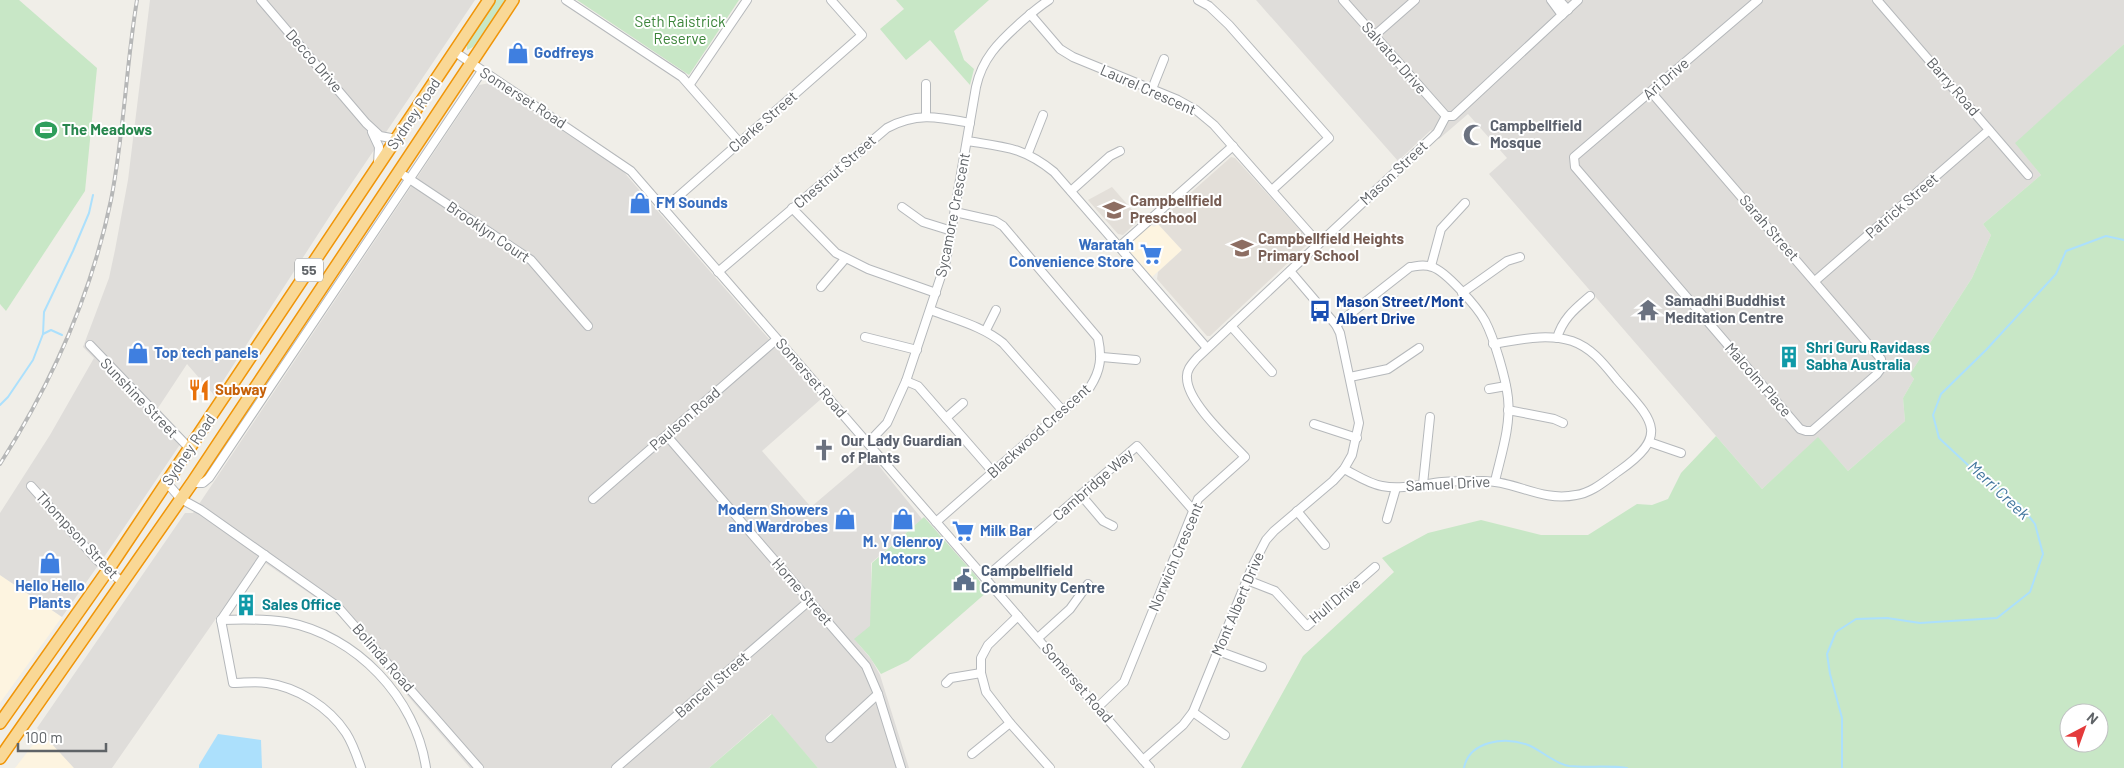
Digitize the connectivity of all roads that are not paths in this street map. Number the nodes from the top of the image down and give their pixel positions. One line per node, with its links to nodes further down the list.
1 (261, 0): 33 (street, Decco Drive)
2 (489, 0): 19 (highway, Sydney Road / 55)
3 (513, 0): 21 (highway, Sydney Road / 55)
4 (566, 0): 24 (street)
5 (747, 0): 24 (street)
6 (831, 0): 37 (street, Clarke Street)
7 (1049, 0): 17 (street, Sycamore Crescent)
8 (1198, 0): 46 (street)
9 (1343, 0): 18 (street, Salvator Drive)
10 (1415, 0): 18 (street)
11 (1551, 0): 16 (street)
12 (1559, 0): 16 (street)
13 (1578, 0): 16 (street, Mason Street)
14 (1758, 0): 27 (street, Ari Drive)
15 (1877, 0): 34 (street, Barry Road)
16 (1565, 12): 31 (street, Mason Street)
17 (1030, 14): 26 (street, Laurel Crescent); 32 (street, Sycamore Crescent)
18 (1374, 36): 31 (street, Salvator Drive)
19 (455, 52): 21 (street, Somerset Road); 35 (highway, Sydney Road / 55)
20 (1164, 59): 26 (street)
21 (471, 64): 22 (street, Somerset Road); 23 (highway, Sydney Road / 55)
22 (482, 71): 28 (street, Sydney Road); 50 (street, Somerset Road)
23 (463, 77): 28 (street, Sydney Road); 43 (highway, Sydney Road / 55)
24 (690, 84): 37 (street)
25 (926, 84): 30 (street)
26 (1152, 90): 38 (street, Laurel Crescent)
27 (1651, 92): 41 (street, Ari Drive); 61 (street, Sarah Street)
28 (464, 96): 45 (street, Sydney Road)
29 (1044, 115): 40 (street)
30 (926, 116): 32 (street, Chestnut Street); 51 (street, Chestnut Street)
31 (1446, 116): 54 (street, Mason Street)
32 (970, 122): 36 (street, Sycamore Crescent)
33 (366, 123): 35 (street, Decco Drive); 42 (street, Decco Drive)
34 (1989, 130): 44 (street, Barry Road); 61 (street, Patrick Street)
35 (396, 139): 42 (highway, Sydney Road / 55)
36 (967, 141): 40 (street); 52 (street, Sycamore Crescent)
37 (740, 142): 50 (street, Clarke Street)
38 (1233, 146): 46 (street, Laurel Crescent); 55 (street)
39 (1120, 151): 47 (street)
40 (1028, 153): 47 (street)
41 (1574, 157): 84 (street, Malcolm Place)
42 (377, 168): 101 (highway, Sydney Road / 55)
43 (399, 172): 45 (street, Brooklyn Court); 71 (highway, Sydney Road / 55)
44 (2028, 175)
45 (409, 179): 69 (street, Brooklyn Court); 73 (street, Sydney Road)
46 (1272, 190): 54 (street, Laurel Crescent)
47 (1070, 191): 55 (street)
48 (1465, 203): 58 (street)
49 (902, 207): 53 (street)
50 (664, 208): 60 (street, Somerset Road)
51 (792, 208): 57 (street); 60 (street, Chestnut Street)
52 (955, 212): 53 (street, Sycamore Crescent); 82 (street)
53 (952, 231): 63 (street, Sycamore Crescent)
54 (1319, 244): 59 (street, Mason Street)
55 (1119, 247): 79 (street)
56 (1520, 257): 64 (street)
57 (845, 259): 62 (street); 63 (street)
58 (1431, 266): 64 (street); 68 (street)
59 (1290, 271): 68 (street, Mont Albert Drive); 70 (street, Mason Street)
60 (718, 272): 76 (street, Somerset Road)
61 (1815, 281): 84 (street, Sarah Street)
62 (821, 287)
63 (936, 293): 66 (street, Sycamore Crescent)
64 (1462, 293): 77 (street)
65 (1590, 296): 75 (street)
66 (931, 310): 72 (street); 81 (street, Sycamore Crescent)
67 (996, 310): 72 (street)
68 (1336, 324): 86 (street, Mont Albert Drive)
69 (588, 326)
70 (1231, 326): 79 (street, Mason Street); 85 (street)
71 (295, 329): 73 (street); 107 (highway, Sydney Road / 55)
72 (986, 330): 92 (street)
73 (305, 336): 107 (street, Sydney Road)
74 (865, 337): 81 (street)
75 (1557, 338): 77 (street); 99 (street)
76 (777, 339): 97 (street, Paulson Road); 100 (street, Somerset Road)
77 (1493, 344): 88 (street)
78 (90, 346): 101 (street, Sunshine Street)
79 (1207, 348): 114 (street, Norwich Crescent)
80 (1419, 348): 86 (street)
81 (917, 350): 87 (street, Sycamore Crescent)
82 (1102, 357): 83 (street); 92 (street, Blackwood Crescent)
83 (1136, 360)
84 (1882, 367)
85 (1272, 372)
86 (1350, 377): 98 (street, Mont Albert Drive)
87 (906, 381): 94 (street); 100 (street, Sycamore Crescent)
88 (1506, 386): 89 (street); 91 (street)
89 (1489, 389)
90 (963, 403): 94 (street)
91 (1508, 410): 95 (street); 105 (street)
92 (1063, 411): 104 (street, Blackwood Crescent)
93 (1430, 417): 108 (street)
94 (946, 418): 104 (street)
95 (1563, 423)
96 (1314, 424): 98 (street)
97 (667, 436): 113 (street, Paulson Road); 127 (street, Horne Street)
98 (1357, 438): 103 (street, Mont Albert Drive)
99 (1650, 442): 102 (street); 105 (street, Samuel Drive)
100 (868, 443): 117 (street, Somerset Road)
101 (190, 449): 106 (highway, Sydney Road / 55)
102 (1681, 453)
103 (1344, 469): 110 (street, Samuel Drive); 115 (street, Mont Albert Drive)
104 (993, 472): 117 (street, Blackwood Crescent)
105 (1495, 481): 108 (street, Samuel Drive)
106 (167, 483): 112 (street, Bolinda Road); 122 (highway, Sydney Road / 55)
107 (192, 484): 112 (highway, Sydney Road / 55)
108 (1423, 484): 110 (street, Samuel Drive)
109 (31, 486): 122 (street, Thompson Street)
110 (1396, 488): 116 (street)
111 (1081, 495): 114 (street, Cambridge Way); 118 (street); 123 (street, Cambridge Way)
112 (183, 496): 120 (street, Bolinda Road); 125 (highway, Sydney Road / 55)
113 (593, 499)
114 (1193, 510): 136 (street, Norwich Crescent)
115 (1297, 511): 119 (street); 124 (street, Mont Albert Drive)
116 (1388, 519)
117 (936, 522): 123 (street, Somerset Road)
118 (1113, 526)
119 (1325, 545)
120 (265, 555): 129 (street); 147 (street, Bolinda Road)
121 (1375, 567): 124 (street, Hull Drive)
122 (108, 570): 125 (street, Thompson Street); 138 (highway, Sydney Road / 55)
123 (985, 578): 128 (street, Somerset Road)
124 (1247, 580): 131 (street, Mont Albert Drive)
125 (123, 583): 143 (highway, Sydney Road / 55)
126 (1088, 584): 130 (street)
127 (809, 601): 135 (street, Horne Street); 148 (street, Bancell Street)
128 (1018, 616): 130 (street, Somerset Road); 133 (street)
129 (221, 620): 145 (street); 146 (street)
130 (1038, 638): 136 (street, Somerset Road)
131 (1218, 651): 132 (street); 137 (street, Mont Albert Drive)
132 (1262, 667)
133 (981, 673): 134 (street); 139 (street)
134 (946, 682)
135 (878, 694): 141 (street); 149 (street, Horne Street)
136 (1098, 707): 144 (street, Somerset Road)
137 (1193, 712): 140 (street); 144 (street, Mont Albert Drive)
138 (0, 723)
139 (1010, 723): 142 (street); 150 (street)
140 (1224, 735)
141 (830, 738)
142 (972, 754)
143 (0, 758)
144 (1143, 760): 151 (street, Somerset Road)
145 (362, 768)
146 (426, 768)
147 (479, 768)
148 (616, 768)
149 (901, 768)
150 (1050, 768)
151 (1150, 768)

